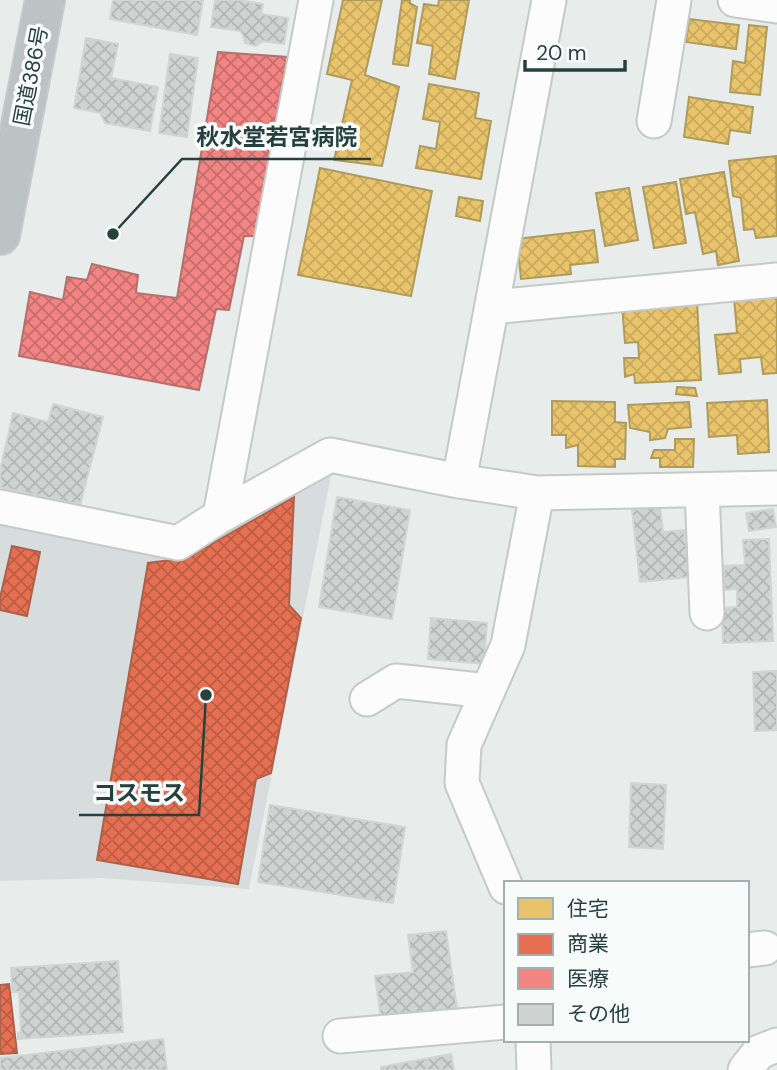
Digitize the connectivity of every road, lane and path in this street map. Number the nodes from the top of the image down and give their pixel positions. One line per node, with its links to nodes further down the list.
1 (45, 0): 8 (highway, 国道386号)
2 (316, 0): 16 (street)
3 (549, 0): 10 (street)
4 (674, 0): 7 (street)
5 (735, 0): 6 (street)
6 (777, 6)
7 (654, 121)
8 (0, 235)
9 (777, 280): 10 (street)
10 (492, 307): 11 (street)
11 (459, 481): 14 (street); 16 (street)
12 (777, 488): 13 (street)
13 (702, 490): 14 (street); 17 (street)
14 (537, 493): 18 (street)
15 (0, 507): 16 (street)
16 (220, 516)
17 (707, 613)
18 (488, 691): 19 (street); 20 (street)
19 (367, 699)
20 (504, 882)
21 (504, 1022): 22 (street)
22 (340, 1036)
23 (533, 1042): 25 (street)
24 (777, 1045): 26 (street)
25 (534, 1070)
26 (745, 1070)

